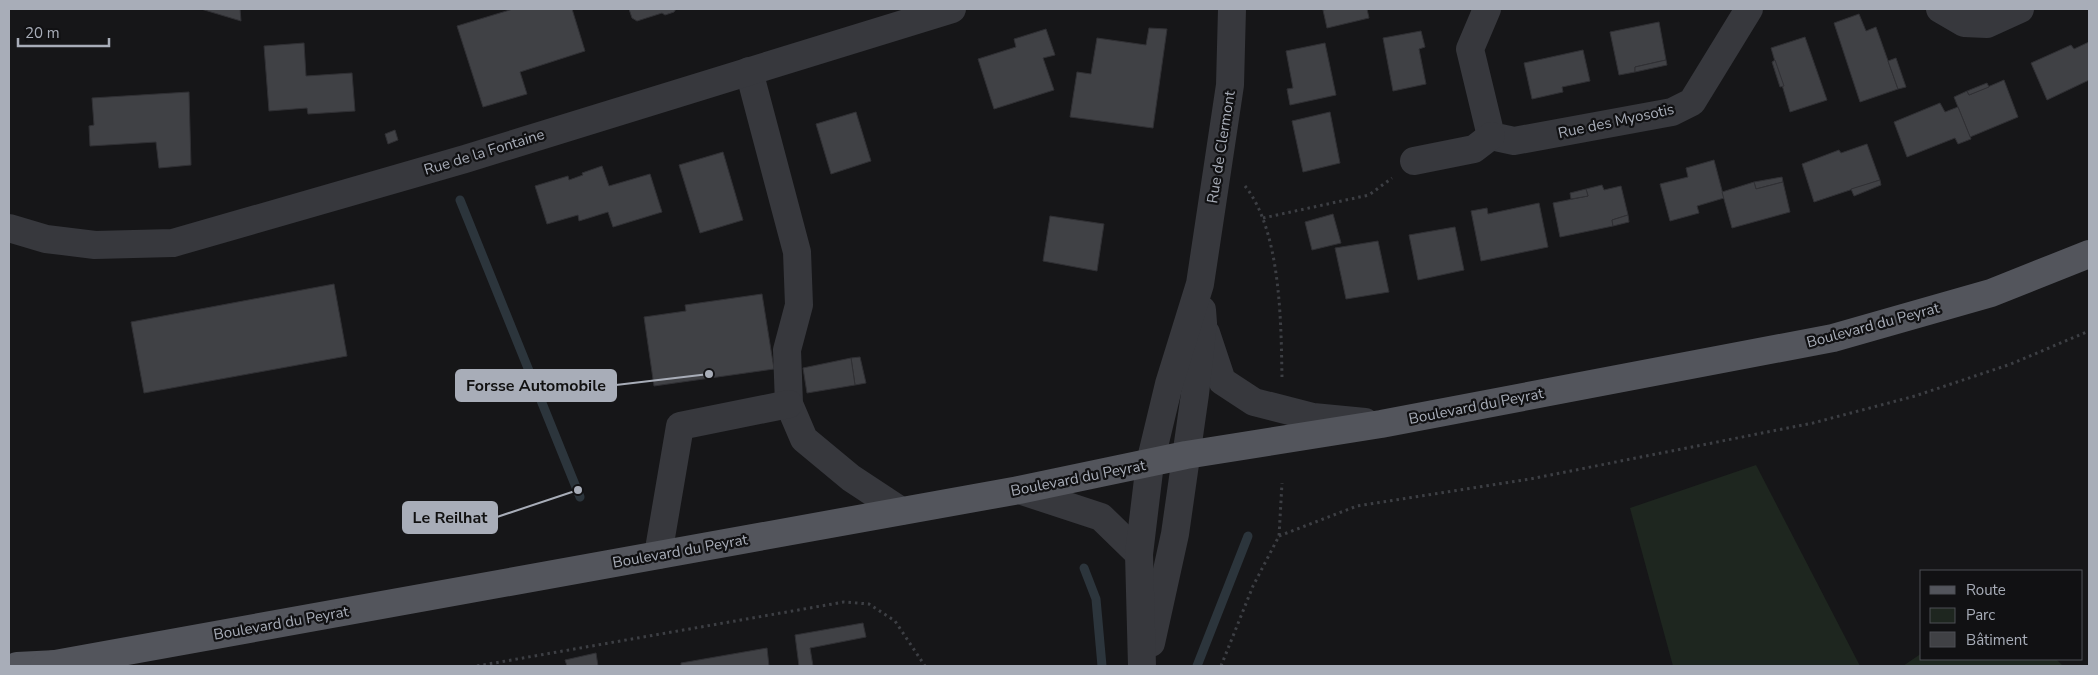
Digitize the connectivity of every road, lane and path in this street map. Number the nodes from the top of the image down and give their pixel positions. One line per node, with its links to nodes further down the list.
1 (952, 9): 7 (street, Rue de la Fontaine)
2 (1232, 9): 9 (street, Rue de Clermont)
3 (1486, 9): 8 (street)
4 (1749, 9): 8 (street, Rue des Myosotis)
5 (1940, 9): 6 (street)
6 (2020, 9)
7 (749, 70): 12 (street, Rue de la Fontaine); 18 (street)
8 (1491, 136): 10 (street)
9 (1220, 154): 11 (path); 14 (street, Rue de Clermont)
10 (1414, 161): 11 (path)
11 (1263, 218): 17 (path)
12 (9, 228)
13 (2089, 254): 19 (main road, Boulevard du Peyrat)
14 (1200, 284): 15 (street, Rue de Clermont); 21 (street, Rue de Clermont)
15 (1203, 323): 19 (street, Rue de Clermont); 20 (street, Rue de Clermont)
16 (2089, 331): 25 (path)
17 (1282, 381)
18 (789, 404): 24 (street); 27 (street)
19 (1381, 424): 20 (main road, Boulevard du Peyrat)
20 (1186, 455): 21 (main road, Boulevard du Peyrat); 33 (street, Rue de Clermont)
21 (1150, 463): 23 (main road, Boulevard du Peyrat); 26 (street, Rue de Clermont)
22 (1282, 484): 25 (path)
23 (1019, 490): 24 (main road, Boulevard du Peyrat); 26 (street)
24 (901, 511): 27 (main road, Boulevard du Peyrat)
25 (1280, 536): 34 (path)
26 (1139, 554): 32 (street)
27 (658, 555): 28 (main road, Boulevard du Peyrat)
28 (50, 665): 29 (main road, Boulevard du Peyrat)
29 (17, 666)
30 (477, 666): 31 (path)
31 (925, 666)
32 (1142, 666)
33 (1146, 666)
34 (1221, 666)

